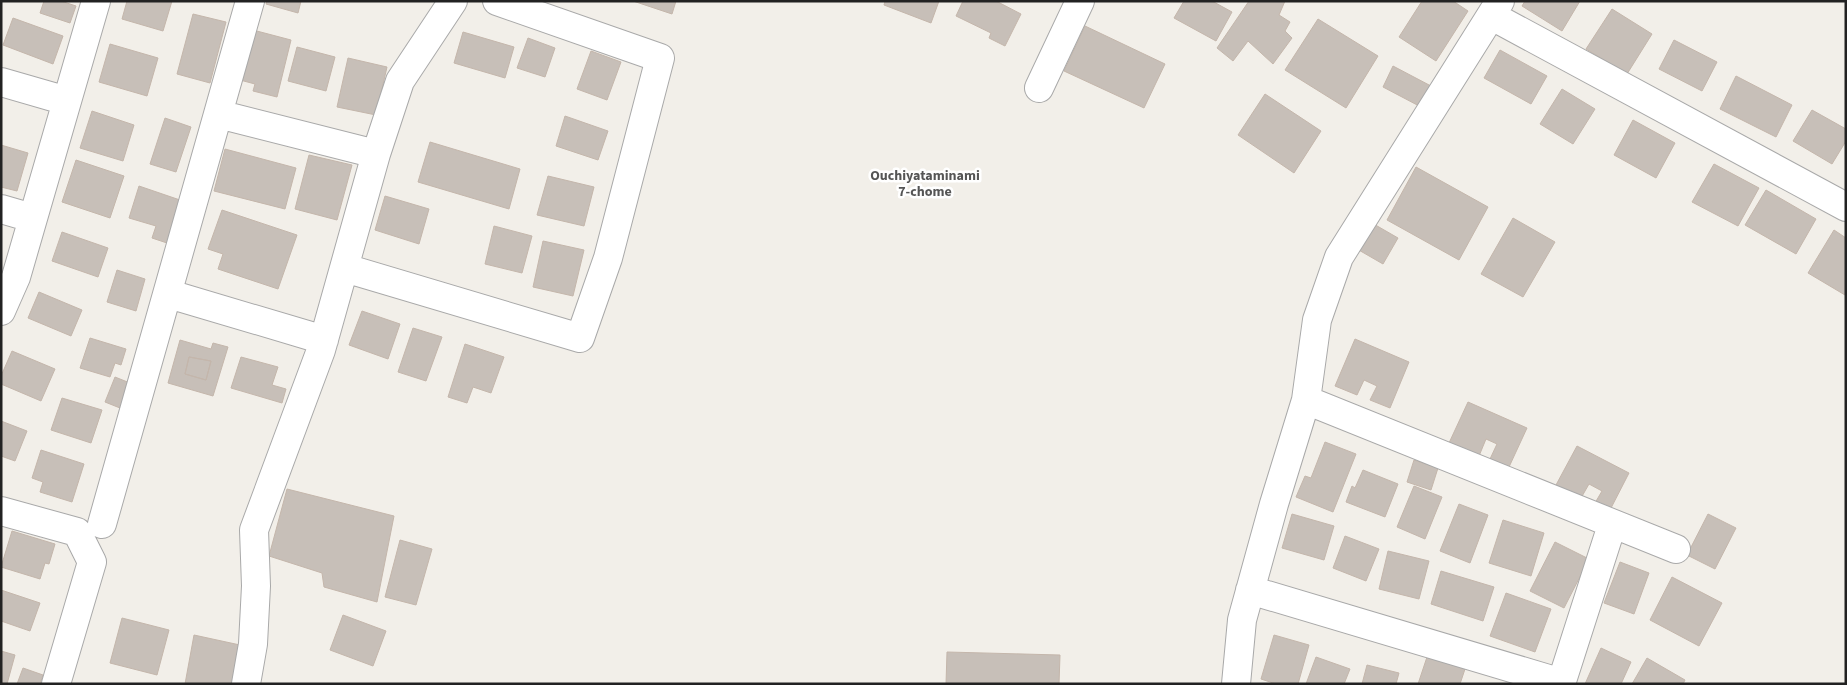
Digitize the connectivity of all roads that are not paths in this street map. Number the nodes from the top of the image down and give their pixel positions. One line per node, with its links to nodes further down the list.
1 (96, 1): 9 (street)
2 (250, 1): 10 (street)
3 (453, 1): 11 (street)
4 (497, 1): 15 (street)
5 (1080, 1): 8 (street)
6 (1496, 9): 12 (street); 19 (street)
7 (1, 82): 9 (street)
8 (1039, 88)
9 (67, 101): 14 (street)
10 (218, 114): 11 (street); 16 (street)
11 (376, 154): 15 (street)
12 (1846, 208)
13 (1, 209): 14 (street)
14 (32, 218): 17 (street)
15 (346, 268): 18 (street)
16 (169, 294): 18 (street); 21 (street)
17 (1, 312)
18 (324, 340): 27 (street)
19 (1306, 400): 22 (street); 24 (street)
20 (1, 511): 26 (street)
21 (102, 524)
22 (1612, 525): 23 (street); 25 (street)
23 (1676, 549)
24 (1250, 590): 25 (street); 28 (street)
25 (1561, 683)
26 (56, 684)
27 (246, 684)
28 (1236, 684)

